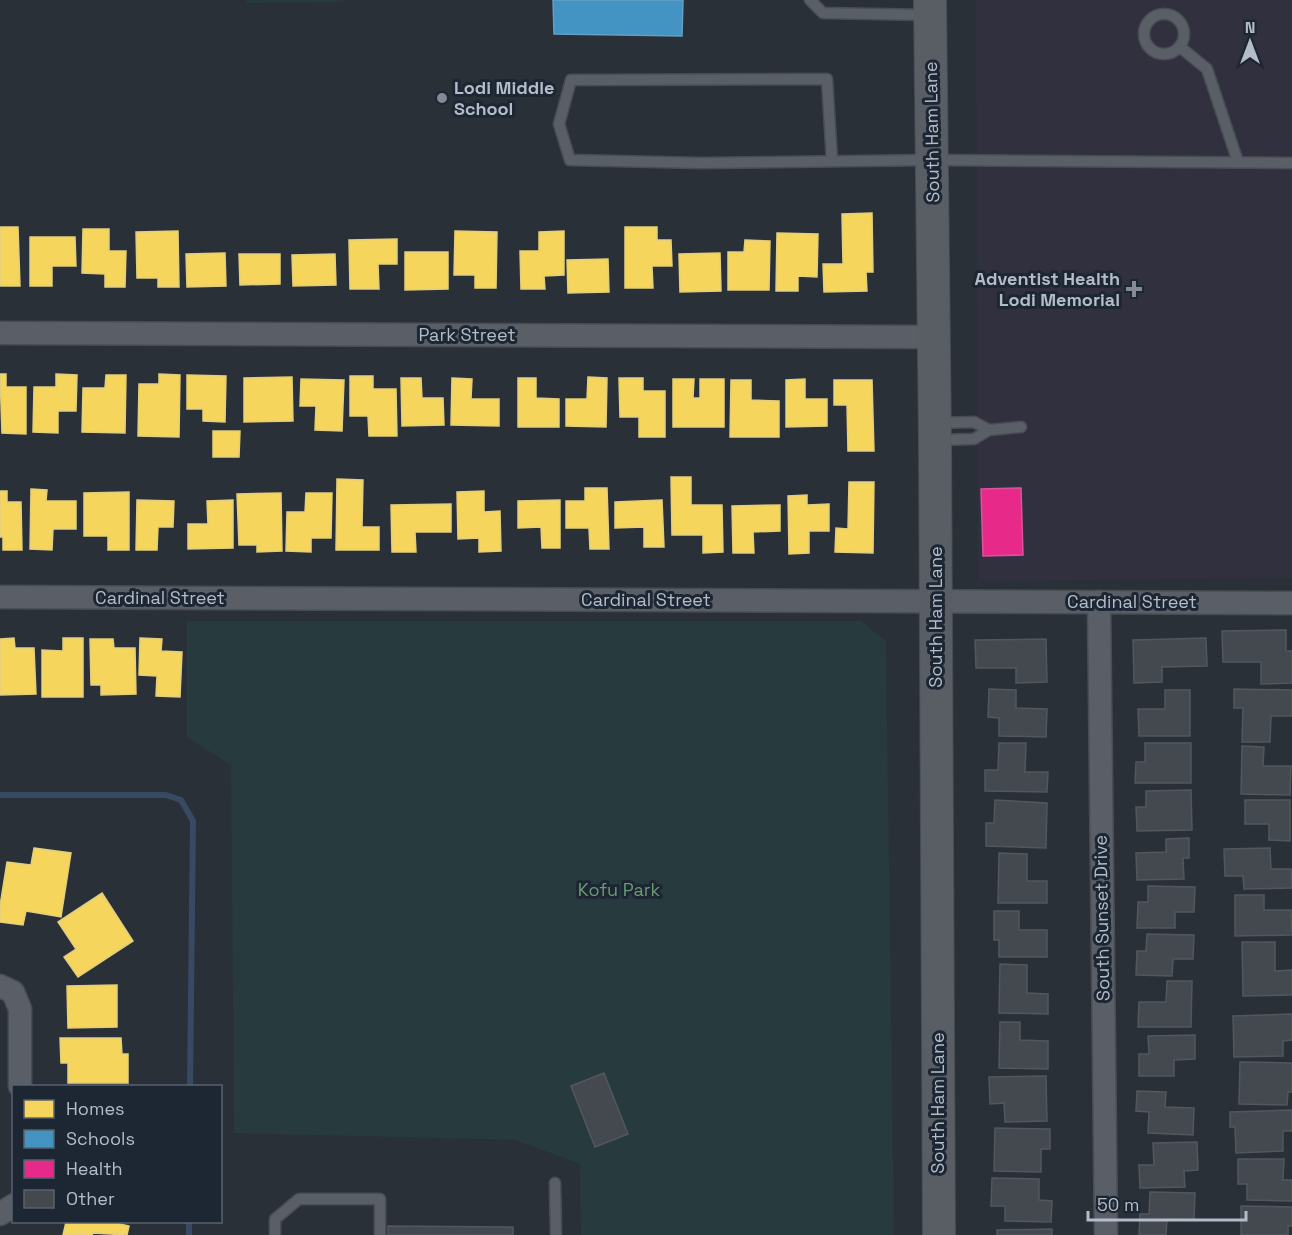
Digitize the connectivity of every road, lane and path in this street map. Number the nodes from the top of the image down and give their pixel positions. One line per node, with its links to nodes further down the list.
1 (810, 0): 2 (lane)
2 (931, 7): 4 (main road, South Ham Lane)
3 (1180, 47): 3 (lane); 6 (lane)
4 (932, 160): 5 (lane); 6 (lane); 9 (main road, South Ham Lane)
5 (832, 161): 5 (lane)
6 (1238, 162): 7 (lane)
7 (1292, 163)
8 (0, 333): 9 (street, Park Street)
9 (934, 337): 12 (main road, South Ham Lane)
10 (1021, 427): 11 (lane)
11 (989, 430): 12 (lane); 12 (lane)
12 (935, 432): 14 (main road, South Ham Lane)
13 (0, 597): 14 (street, Cardinal Street)
14 (936, 602): 15 (street, Cardinal Street); 23 (main road, South Ham Lane)
15 (1099, 602): 16 (street, Cardinal Street); 24 (street, South Sunset Drive)
16 (1292, 603)
17 (7, 989): 18 (street)
18 (20, 1085)
19 (555, 1183): 22 (lane)
20 (275, 1235): 21 (lane)
21 (380, 1235)
22 (556, 1235)
23 (939, 1235)
24 (1106, 1235)

